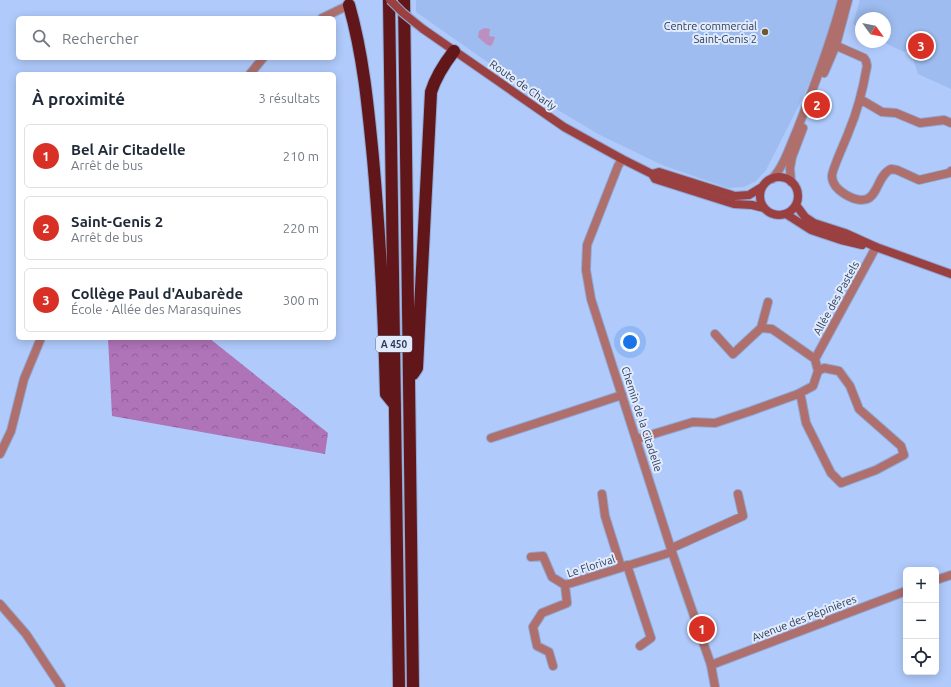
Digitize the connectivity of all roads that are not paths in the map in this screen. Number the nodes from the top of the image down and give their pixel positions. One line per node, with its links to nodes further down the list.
1 (390, 0): 8 (main road, Route de Charly, bridge); 33 (highway, A 450)
2 (404, 0): 30 (highway, A 450)
3 (842, 0): 7 (street)
4 (848, 0): 7 (street)
5 (349, 2): 6 (street); 33 (highway)
6 (325, 16)
7 (833, 44): 11 (street); 16 (street); 17 (street)
8 (454, 51): 13 (main road, Route de Charly); 30 (highway)
9 (261, 60): 10 (street)
10 (252, 72)
11 (860, 99): 12 (street); 14 (street)
12 (951, 123)
13 (622, 159): 15 (main road, Route de Charly); 32 (street, Chemin de la Citadelle)
14 (951, 171)
15 (652, 174): 18 (main road, Route de Charly); 20 (main road, Route de Charly)
16 (772, 179): 17 (main road); 18 (main road)
17 (791, 182): 19 (main road)
18 (762, 187): 20 (main road)
19 (796, 204): 21 (main road); 22 (main road)
20 (764, 208): 21 (main road)
21 (786, 214): 22 (main road)
22 (876, 247): 23 (main road); 28 (street, Allée des Pastels)
23 (951, 274)
24 (768, 302): 25 (street)
25 (761, 328): 26 (street); 28 (street)
26 (715, 334)
27 (40, 340): 36 (street)
28 (815, 359): 29 (street)
29 (818, 371): 31 (street); 31 (street)
30 (409, 381): 52 (highway, A 450)
31 (798, 394): 35 (street)
32 (622, 395): 34 (street); 35 (street, Chemin de la Citadelle)
33 (395, 405): 51 (highway, A 450)
34 (491, 438)
35 (637, 439): 39 (street, Chemin de la Citadelle)
36 (0, 454)
37 (602, 494): 41 (street)
38 (738, 494): 39 (street)
39 (672, 550): 41 (street, Le Florival); 48 (street, Chemin de la Citadelle)
40 (531, 557): 44 (street, Le Florival)
41 (624, 566): 44 (street, Le Florival); 47 (street)
42 (951, 575): 43 (street)
43 (939, 579)
44 (565, 585): 49 (street)
45 (903, 593): 48 (street, Avenue des Pépinières)
46 (0, 604): 50 (street)
47 (640, 646)
48 (710, 665): 53 (street, Chemin de la Citadelle)
49 (553, 666)
50 (61, 687)
51 (399, 687)
52 (414, 687)
53 (715, 687)

